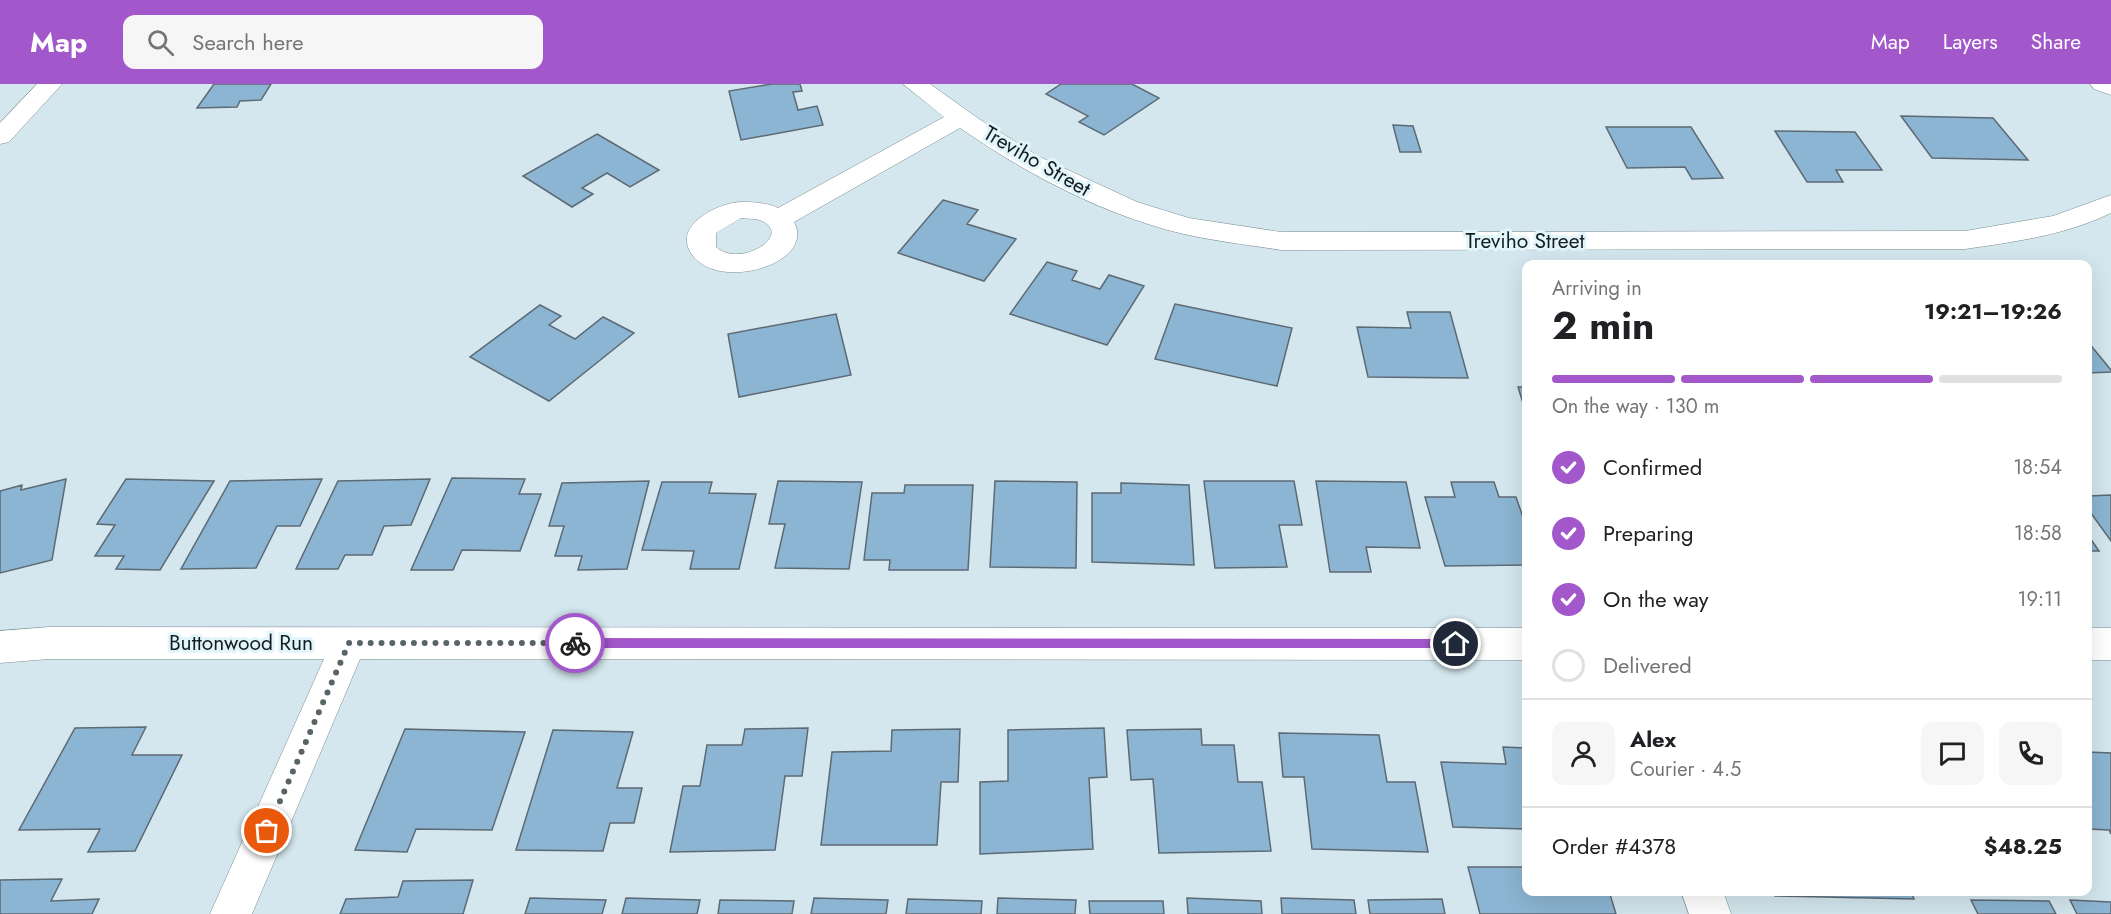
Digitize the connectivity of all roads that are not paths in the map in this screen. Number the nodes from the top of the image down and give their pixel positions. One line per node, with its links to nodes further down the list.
1 (50, 84): 6 (street)
2 (915, 84): 5 (street, Treviho Street)
3 (2102, 84): 4 (street)
4 (2111, 88)
5 (962, 117): 7 (street, Treviho Street); 8 (street, Treviho Street)
6 (0, 137)
7 (2111, 203)
8 (780, 219)
9 (349, 643): 10 (street, Buttonwood Run); 13 (street, Buttonwood Run); 15 (street)
10 (1522, 644)
11 (2092, 644): 12 (street)
12 (2111, 644)
13 (0, 646)
14 (1704, 896): 16 (street)
15 (231, 914)
16 (1710, 914)

